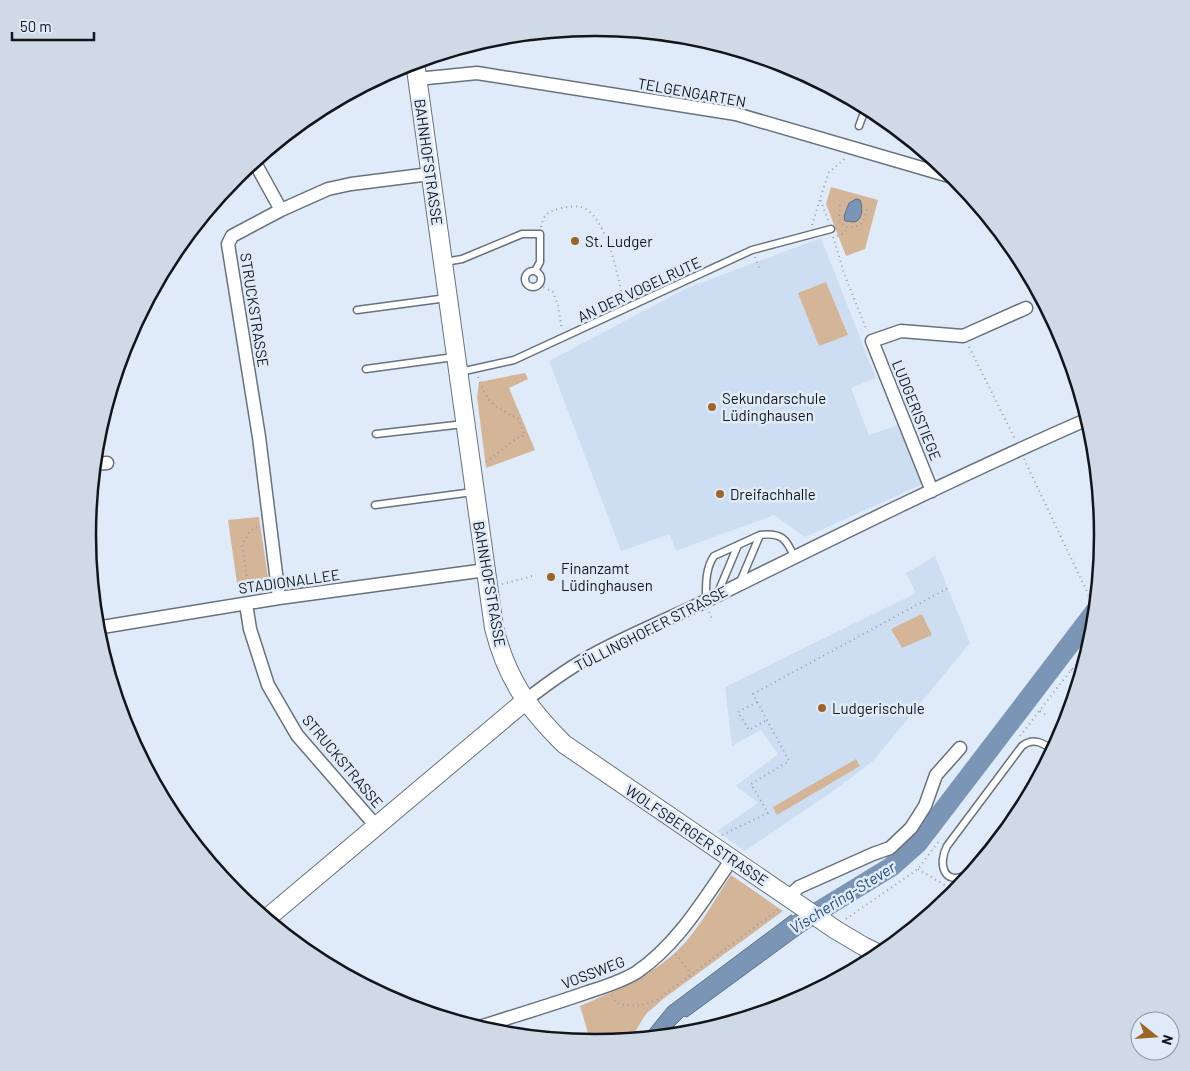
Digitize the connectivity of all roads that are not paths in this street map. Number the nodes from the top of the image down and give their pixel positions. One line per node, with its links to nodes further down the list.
1 (416, 71): 5 (street, TELGENGARTEN); 6 (main road, BAHNHOFSTRASSE)
2 (863, 114): 3 (lane)
3 (859, 126)
4 (258, 168): 7 (street)
5 (938, 173)
6 (430, 174): 7 (street, STRUCKSTRASSE); 9 (main road, BAHNHOFSTRASSE)
7 (281, 210): 27 (street, STRUCKSTRASSE)
8 (831, 229): 14 (lane, AN DER VOGELRUTE)
9 (444, 262): 10 (lane); 11 (main road, BAHNHOFSTRASSE)
10 (535, 271): 10 (lane)
11 (448, 298): 13 (lane); 14 (main road, BAHNHOFSTRASSE)
12 (1026, 308): 19 (street, LUDGERISTIEGE)
13 (357, 310)
14 (463, 366): 15 (lane, AN DER VOGELRUTE); 17 (main road, BAHNHOFSTRASSE)
15 (366, 369)
16 (1081, 422): 19 (street, TÜLLINGHOFER STRASSE)
17 (465, 423): 18 (lane); 20 (main road, BAHNHOFSTRASSE)
18 (376, 434)
19 (932, 491): 24 (street, TÜLLINGHOFER STRASSE)
20 (476, 492): 21 (lane); 25 (main road, BAHNHOFSTRASSE)
21 (375, 505)
22 (760, 535): 23 (lane); 24 (lane); 26 (lane)
23 (738, 545): 28 (lane); 28 (lane)
24 (794, 556): 26 (street, TÜLLINGHOFER STRASSE)
25 (486, 570): 27 (street, STADIONALLEE); 31 (main road, BAHNHOFSTRASSE)
26 (740, 584): 28 (street, TÜLLINGHOFER STRASSE)
27 (279, 598): 29 (street, STADIONALLEE)
28 (712, 598): 31 (street, TÜLLINGHOFER STRASSE)
29 (248, 603): 30 (street, STADIONALLEE); 34 (street, STRUCKSTRASSE)
30 (104, 627)
31 (525, 701): 34 (main road, TÜLLINGHOFER STRASSE); 35 (main road, WOLFSBERGER STRASSE)
32 (1047, 746): 36 (lane)
33 (960, 748): 37 (street)
34 (376, 826): 38 (main road, TÜLLINGHOFER STRASSE)
35 (732, 859): 37 (main road, WOLFSBERGER STRASSE); 40 (street, VOSSWEG)
36 (957, 879)
37 (793, 900): 39 (main road, WOLFSBERGER STRASSE)
38 (275, 918)
39 (872, 951)
40 (490, 1023)

